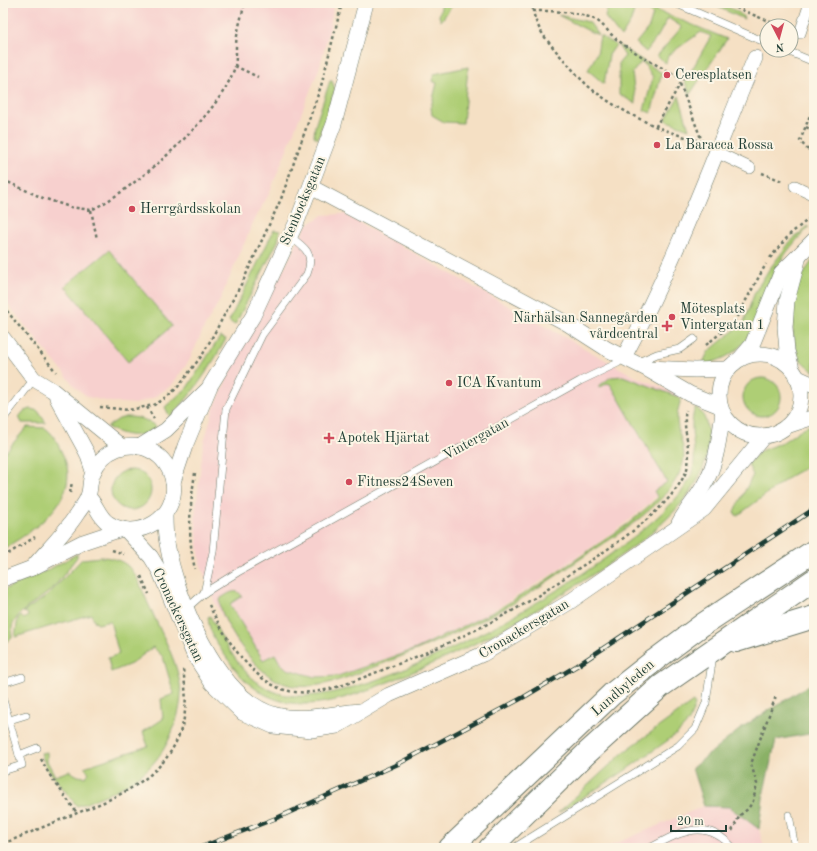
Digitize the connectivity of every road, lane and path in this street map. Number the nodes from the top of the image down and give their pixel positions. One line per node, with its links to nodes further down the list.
1 (245, 3): 15 (path)
2 (342, 3): 50 (path)
3 (366, 3): 28 (street, Stenbocksgatan)
4 (532, 3): 8 (path)
5 (675, 3): 11 (lane)
6 (725, 3): 9 (path)
7 (810, 3): 10 (street)
8 (533, 10): 17 (path); 19 (path)
9 (761, 18)
10 (800, 33)
11 (759, 40)
12 (799, 56): 14 (lane)
13 (755, 58): 23 (street)
14 (814, 62)
15 (235, 66): 16 (path); 30 (path)
16 (258, 77)
17 (680, 84): 19 (path); 22 (path)
18 (814, 105): 20 (path)
19 (656, 126): 22 (path)
20 (806, 127): 21 (path); 24 (path)
21 (814, 131)
22 (702, 142): 23 (path)
23 (717, 149): 25 (street); 39 (street)
24 (814, 150)
25 (750, 168): 27 (path)
26 (3, 180): 30 (path)
27 (796, 186): 29 (street)
28 (311, 187): 32 (street, Stenbocksgatan); 39 (street)
29 (814, 195)
30 (91, 210): 33 (path)
31 (814, 214): 41 (path)
32 (289, 236): 46 (street, Stenbocksgatan); 77 (lane)
33 (97, 239)
34 (814, 240): 35 (street, Cronackersgatan)
35 (799, 256): 40 (street, Cronackersgatan); 42 (street, Cronackersgatan)
36 (3, 306): 43 (path)
37 (3, 338): 44 (street)
38 (694, 339): 39 (lane, Vintergatan)
39 (635, 363): 41 (street); 48 (street); 77 (lane, Vintergatan)
40 (734, 364): 41 (street); 42 (street); 51 (street, Cronackersgatan)
41 (695, 370)
42 (794, 373): 45 (street); 54 (street, Cronackersgatan)
43 (58, 374)
44 (34, 379): 47 (street); 53 (lane)
45 (814, 385)
46 (210, 386): 55 (street, Stenbocksgatan); 62 (street, Stenbocksgatan)
47 (52, 390): 57 (street); 60 (street)
48 (690, 394): 51 (street); 77 (path)
49 (98, 407): 50 (path)
50 (147, 407): 55 (path)
51 (721, 409): 56 (street); 66 (street, Cronackersgatan)
52 (814, 417): 54 (street)
53 (3, 419)
54 (787, 426): 56 (street)
55 (166, 430): 58 (street, Stenbocksgatan)
56 (764, 436): 66 (street, Cronackersgatan)
57 (122, 447): 58 (street); 60 (street)
58 (139, 447): 62 (street)
59 (195, 470): 77 (path)
60 (93, 471): 64 (street)
61 (73, 480): 63 (path)
62 (173, 482): 65 (street)
63 (69, 497)
64 (88, 497): 67 (street); 73 (street)
65 (165, 515): 67 (street); 79 (street, Cronackersgatan)
66 (676, 528): 79 (street, Cronackersgatan)
67 (124, 529): 73 (street); 79 (street, Cronackersgatan)
68 (40, 533): 72 (path)
69 (110, 550): 71 (path)
70 (814, 551): 95 (highway, Lundbyleden)
71 (127, 554)
72 (3, 557)
73 (32, 568): 75 (street)
74 (140, 574): 78 (path)
75 (3, 579)
76 (814, 580): 81 (highway, Lundbyleden)
77 (204, 593): 79 (lane, Vintergatan)
78 (152, 600)
79 (180, 609)
80 (814, 617): 81 (highway)
81 (714, 648): 97 (highway, Lundbyleden); 98 (lane)
82 (180, 662): 92 (path)
83 (22, 676): 84 (lane)
84 (3, 683)
85 (776, 696): 94 (path)
86 (3, 700): 88 (lane)
87 (26, 715): 88 (lane)
88 (6, 721): 90 (lane)
89 (36, 749): 90 (lane); 92 (path)
90 (18, 755): 91 (lane)
91 (3, 771)
92 (77, 813): 96 (path)
93 (789, 815): 101 (lane)
94 (726, 840): 99 (lane); 100 (lane)
95 (453, 843)
96 (3, 844)
97 (490, 848)
98 (514, 848)
99 (650, 848)
100 (733, 848)
101 (795, 848)

